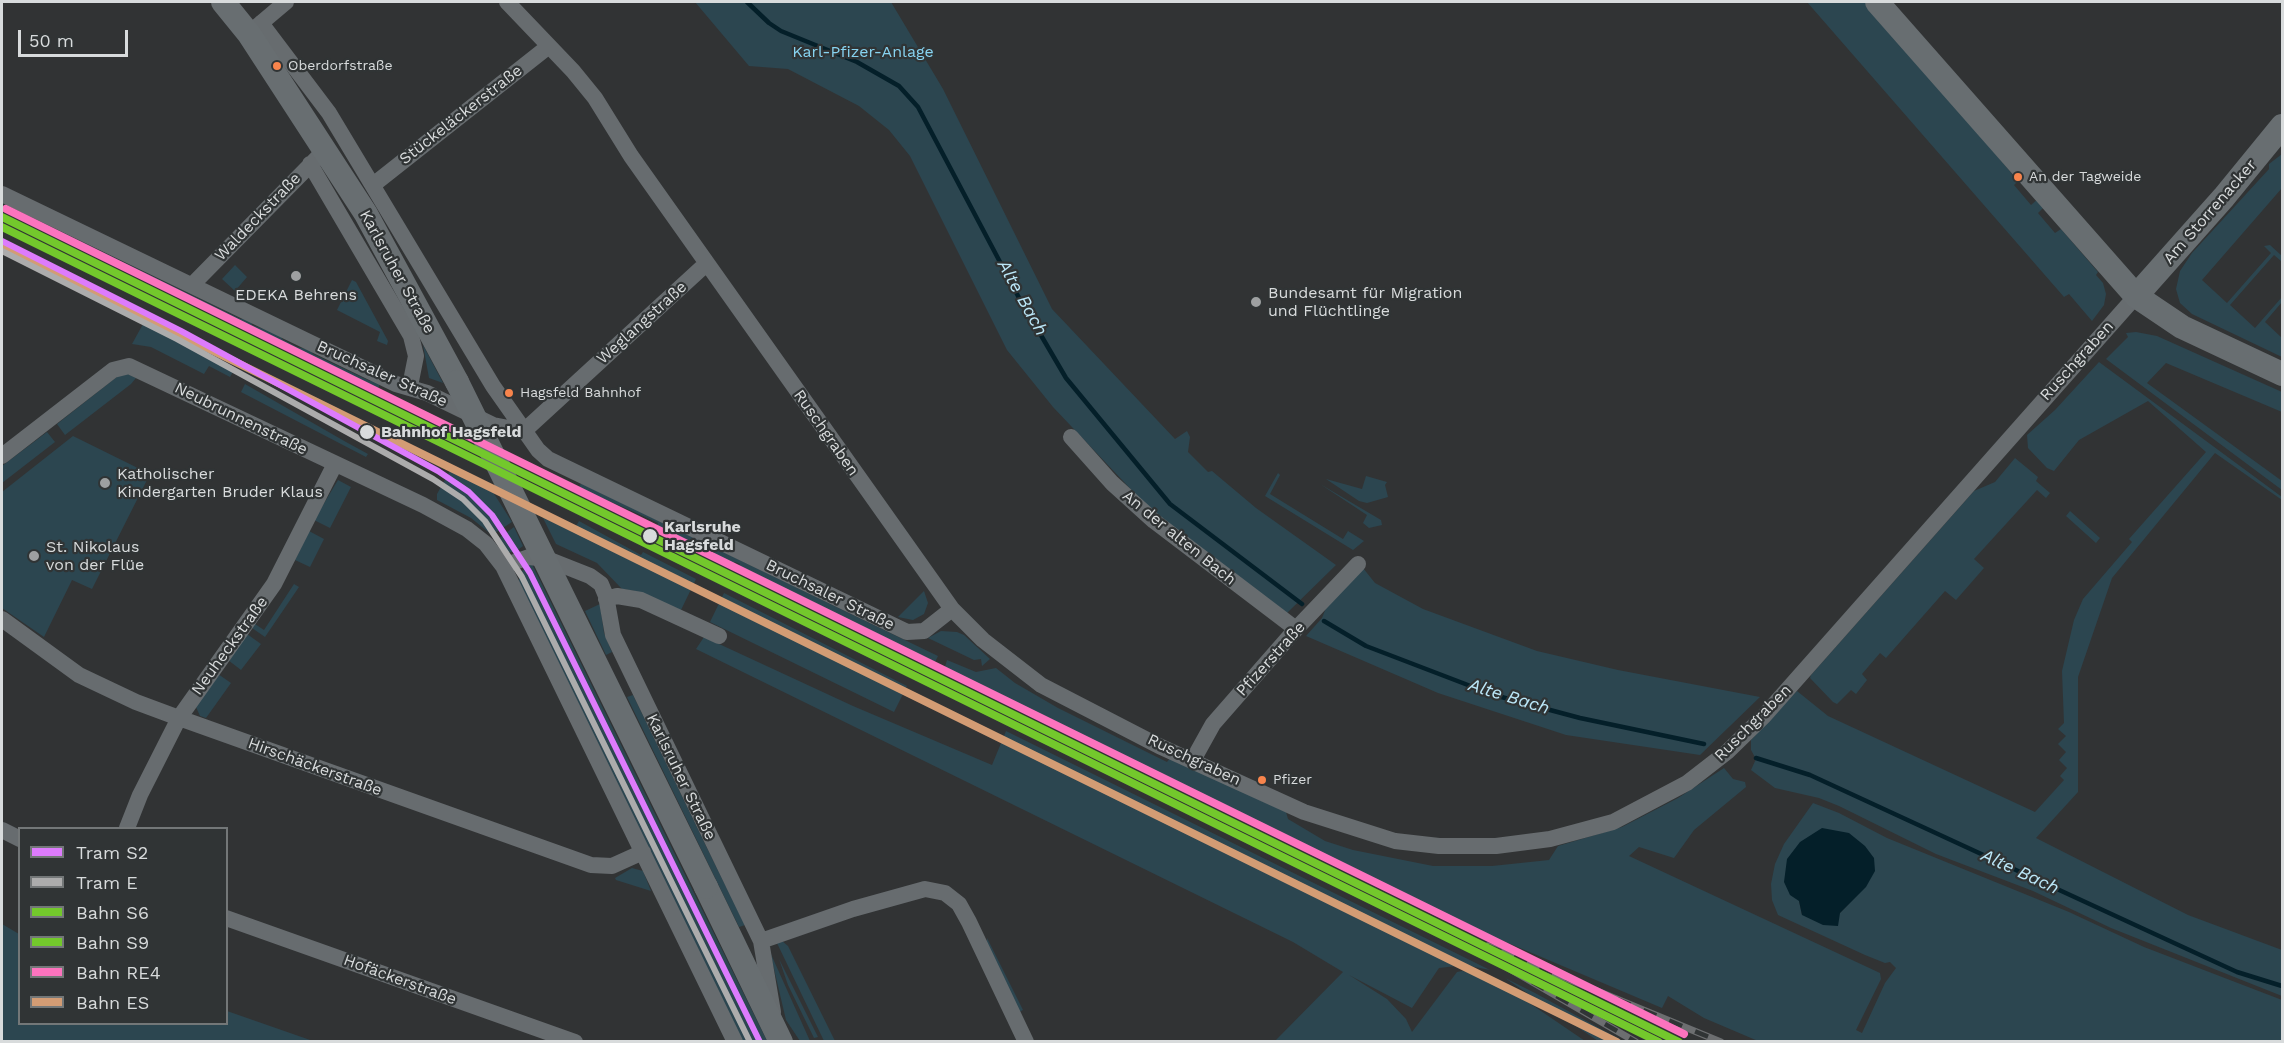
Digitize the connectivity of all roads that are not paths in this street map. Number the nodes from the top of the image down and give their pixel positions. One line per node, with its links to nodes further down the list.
1 (223, 2): 5 (street, Karlsruher Straße)
2 (286, 2): 5 (street)
3 (507, 2): 6 (street, Ruschgraben)
4 (1877, 2): 13 (street)
5 (255, 29): 8 (street, Karlsruher Straße); 9 (street, Karlsruher Straße)
6 (549, 45): 9 (street, Stückeläckerstraße); 11 (street, Ruschgraben)
7 (2283, 126): 13 (street, Am Storrenacker)
8 (324, 162): 12 (street, Waldeckstraße); 15 (street, Karlsruher Straße); 35 (street, Karlsruher Straße, bridge)
9 (373, 185): 16 (street, Karlsruher Straße)
10 (2, 194): 12 (street, Bruchsaler Straße)
11 (706, 264): 16 (street, Weglangstraße); 23 (street, Ruschgraben)
12 (192, 285): 15 (street, Bruchsaler Straße)
13 (2136, 296): 14 (street); 28 (street, Ruschgraben)
14 (2283, 374)
15 (410, 386): 16 (street, Bruchsaler Straße)
16 (524, 431): 23 (street, Bruchsaler Straße)
17 (1071, 437): 25 (street, An der alten Bach)
18 (2, 456): 19 (street, Neubrunnenstraße)
19 (335, 464): 21 (street, Neubrunnenstraße); 27 (street, Neuheckstraße)
20 (1358, 564): 25 (street, Pfizerstraße)
21 (503, 566): 22 (street, Karlsruher Straße); 32 (street)
22 (606, 599): 26 (street); 34 (street, Karlsruher Straße)
23 (952, 609): 28 (street, Ruschgraben)
24 (2, 619): 27 (street, Hirschäckerstraße)
25 (1296, 629): 28 (street, Pfizerstraße)
26 (719, 636)
27 (179, 718): 29 (street, Neuheckstraße); 32 (street, Hirschäckerstraße)
28 (1193, 760)
29 (127, 827)
30 (2, 830): 31 (street)
31 (18, 839)
32 (643, 852): 37 (street)
33 (228, 919): 36 (street, Hofäckerstraße)
34 (761, 941): 35 (street, Karlsruher Straße); 38 (street)
35 (778, 1036)
36 (575, 1041)
37 (735, 1041)
38 (1026, 1041)

